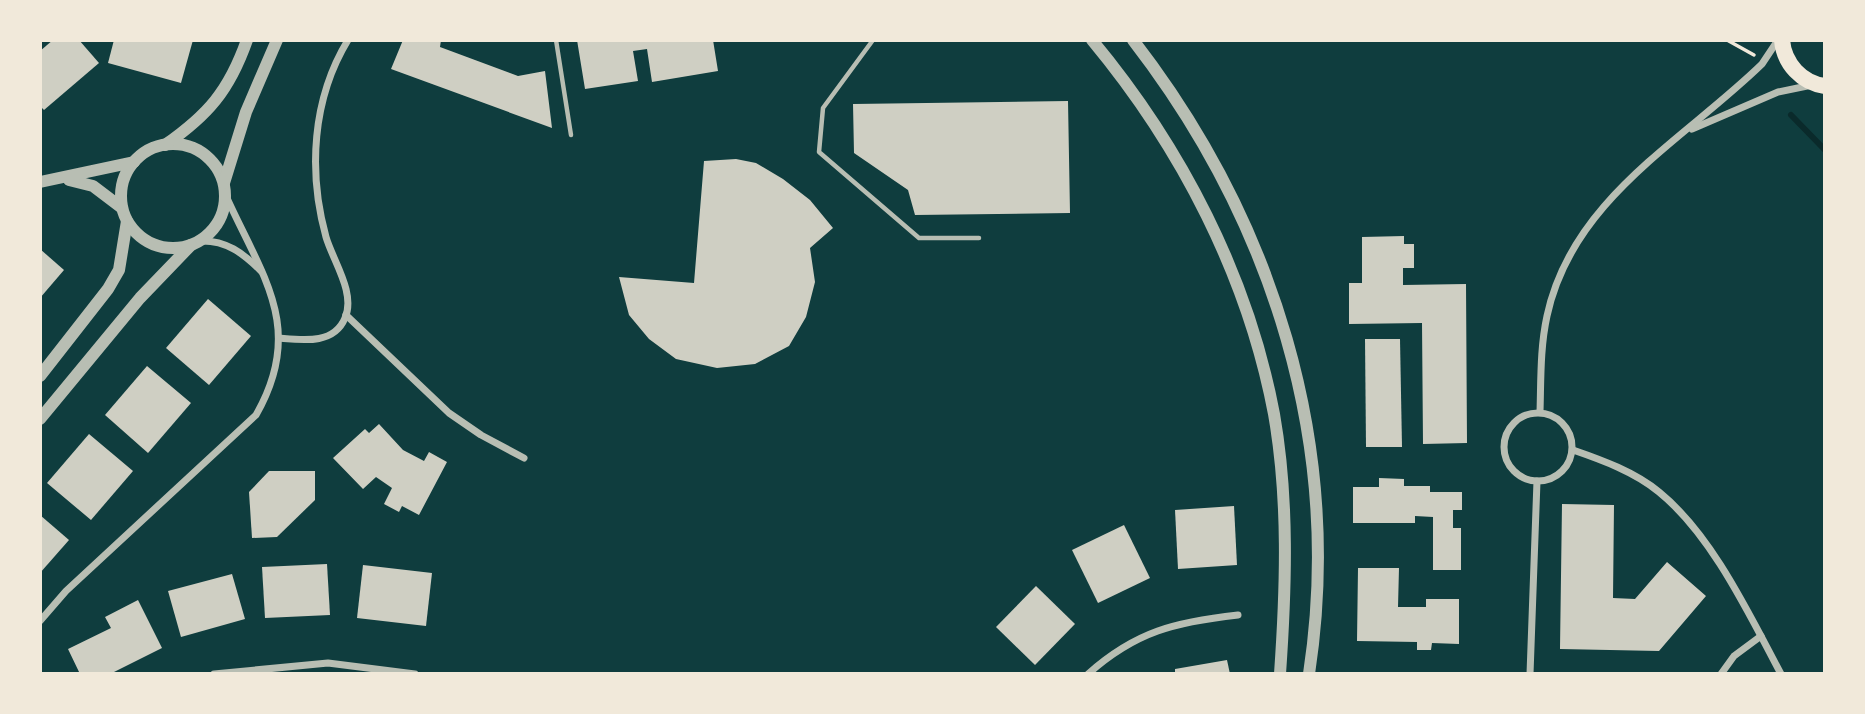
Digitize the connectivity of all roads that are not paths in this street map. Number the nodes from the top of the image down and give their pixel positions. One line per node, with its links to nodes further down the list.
1 (247, 40): 12 (street)
2 (277, 40): 15 (street)
3 (348, 40): 21 (street)
4 (556, 40): 11 (lane)
5 (873, 40): 18 (lane)
6 (1092, 40): 35 (street)
7 (1133, 40): 36 (street)
8 (1780, 40): 9 (main road); 10 (street)
9 (1821, 85): 10 (street)
10 (1682, 134): 24 (street)
11 (571, 135)
12 (165, 145): 13 (street); 15 (street)
13 (134, 162): 14 (street); 16 (street)
14 (40, 182): 16 (street)
15 (225, 190): 19 (street); 20 (street)
16 (122, 208): 17 (street)
17 (127, 221): 19 (street); 23 (street)
18 (979, 238)
19 (195, 243): 20 (street); 25 (street)
20 (264, 274): 22 (street)
21 (346, 314): 22 (street); 27 (street)
22 (279, 338): 30 (street)
23 (40, 376)
24 (1540, 412): 26 (street); 28 (street)
25 (40, 419)
26 (1573, 450): 28 (street); 31 (street)
27 (524, 458)
28 (1537, 481): 37 (street)
29 (1238, 615): 34 (street)
30 (40, 621)
31 (1761, 636): 38 (street); 39 (street)
32 (214, 674): 33 (street)
33 (415, 674)
34 (1088, 674)
35 (1280, 674)
36 (1309, 674)
37 (1530, 674)
38 (1721, 674)
39 (1781, 674)

